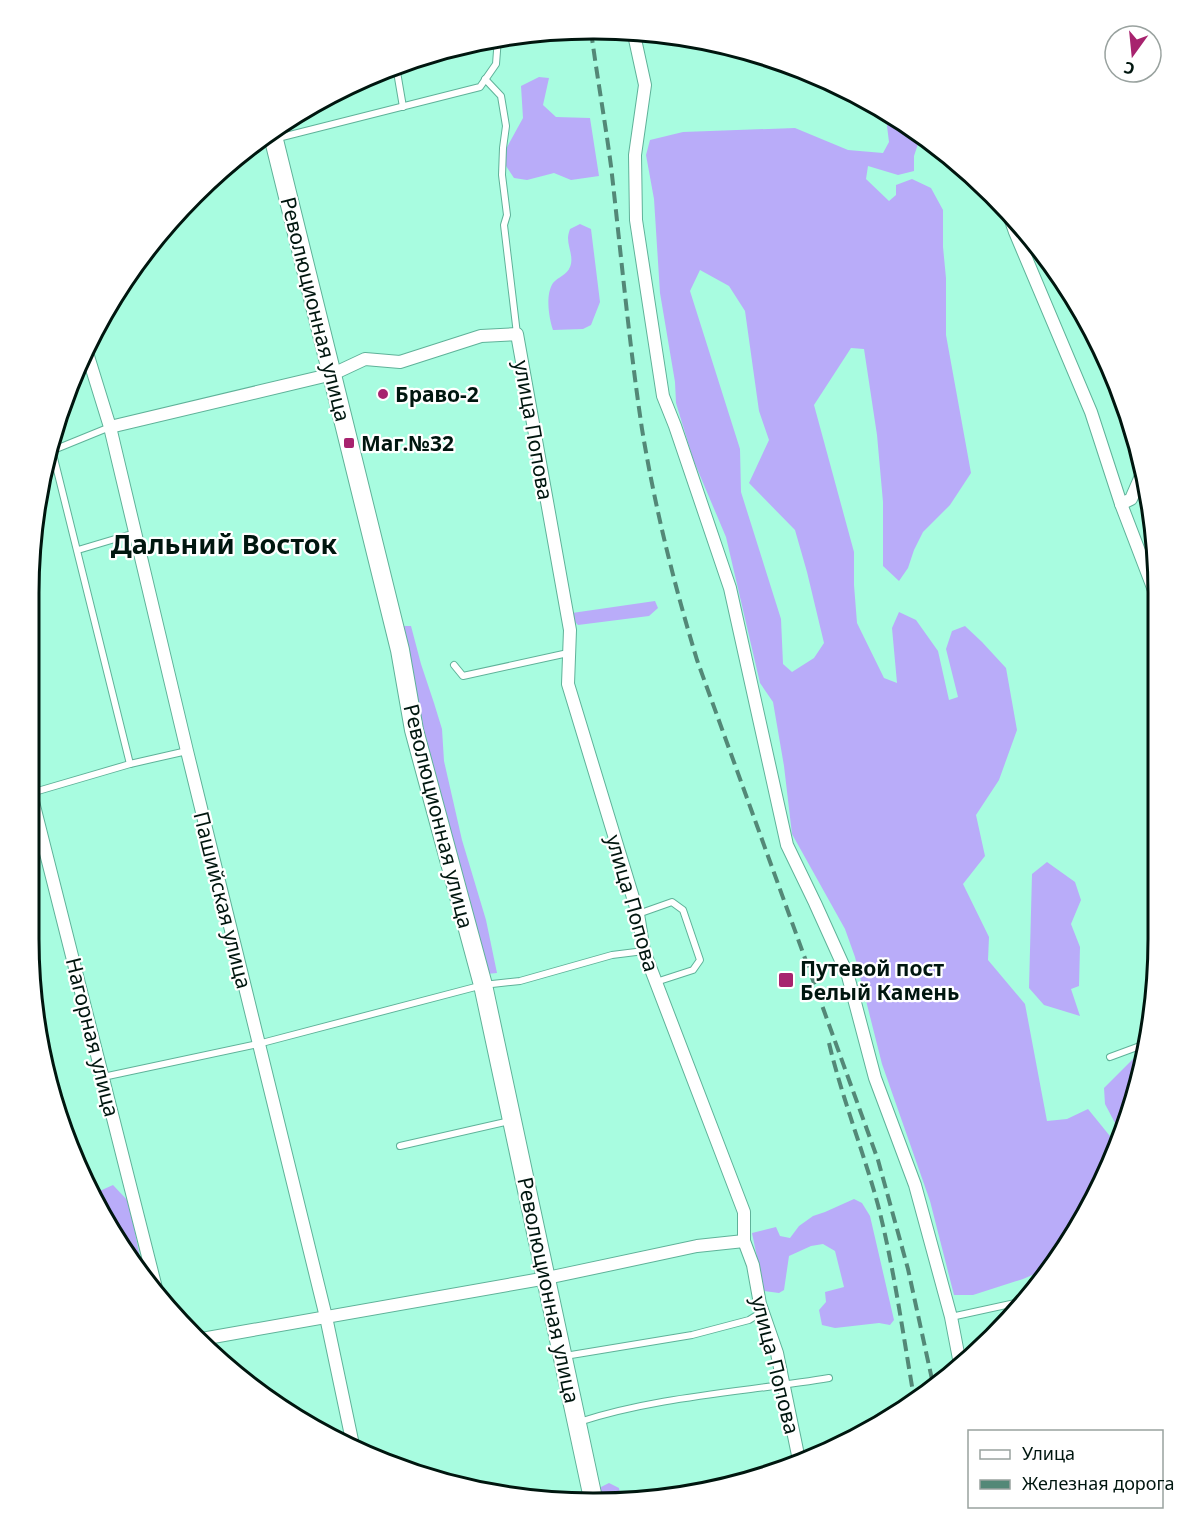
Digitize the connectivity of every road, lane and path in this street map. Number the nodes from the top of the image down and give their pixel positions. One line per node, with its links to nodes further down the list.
1 (635, 41): 42 (street)
2 (497, 48): 4 (lane)
3 (398, 75): 5 (lane)
4 (485, 80): 5 (lane); 9 (lane)
5 (404, 107): 6 (lane)
6 (282, 134)
7 (274, 140): 11 (street, Революционная улица)
8 (1018, 238): 16 (street)
9 (517, 334): 11 (street); 20 (street, улица Попова)
10 (90, 362): 12 (street, Пашийская улица)
11 (333, 374): 12 (street); 29 (street, Революционная улица)
12 (110, 427): 13 (lane); 17 (street, Пашийская улица)
13 (59, 447)
14 (55, 462): 18 (lane)
15 (1137, 485): 16 (street)
16 (1121, 504): 19 (street)
17 (135, 533): 18 (lane); 22 (street, Пашийская улица)
18 (78, 550): 23 (lane)
19 (1147, 573)
20 (569, 652): 21 (lane); 26 (street, улица Попова)
21 (454, 665)
22 (187, 751): 23 (lane); 30 (street, Пашийская улица)
23 (130, 764): 24 (lane)
24 (39, 788)
25 (39, 825): 33 (street, Нагорная улица)
26 (638, 914): 27 (street, улица Попова); 28 (lane)
27 (644, 951): 28 (street, улица Попова); 29 (lane)
28 (656, 982): 36 (street, улица Попова)
29 (483, 985): 30 (lane); 34 (street, Революционная улица)
30 (258, 1044): 33 (lane); 41 (street, Пашийская улица)
31 (1137, 1047): 32 (lane)
32 (1110, 1057)
33 (103, 1077): 37 (street, Нагорная улица)
34 (513, 1121): 35 (lane); 38 (street, Революционная улица)
35 (400, 1146)
36 (744, 1241): 38 (street); 40 (street, улица Попова)
37 (152, 1274)
38 (547, 1278): 41 (street); 44 (street, Революционная улица)
39 (1010, 1304): 42 (lane)
40 (762, 1312): 44 (lane); 47 (street, улица Попова)
41 (326, 1317): 43 (street); 49 (street, Пашийская улица)
42 (951, 1317): 45 (street)
43 (209, 1338)
44 (563, 1356): 48 (street, Революционная улица)
45 (958, 1356)
46 (829, 1377): 47 (lane)
47 (784, 1385): 48 (lane); 50 (street, улица Попова)
48 (577, 1423): 51 (street, Революционная улица)
49 (351, 1438)
50 (798, 1454)
51 (592, 1493)

